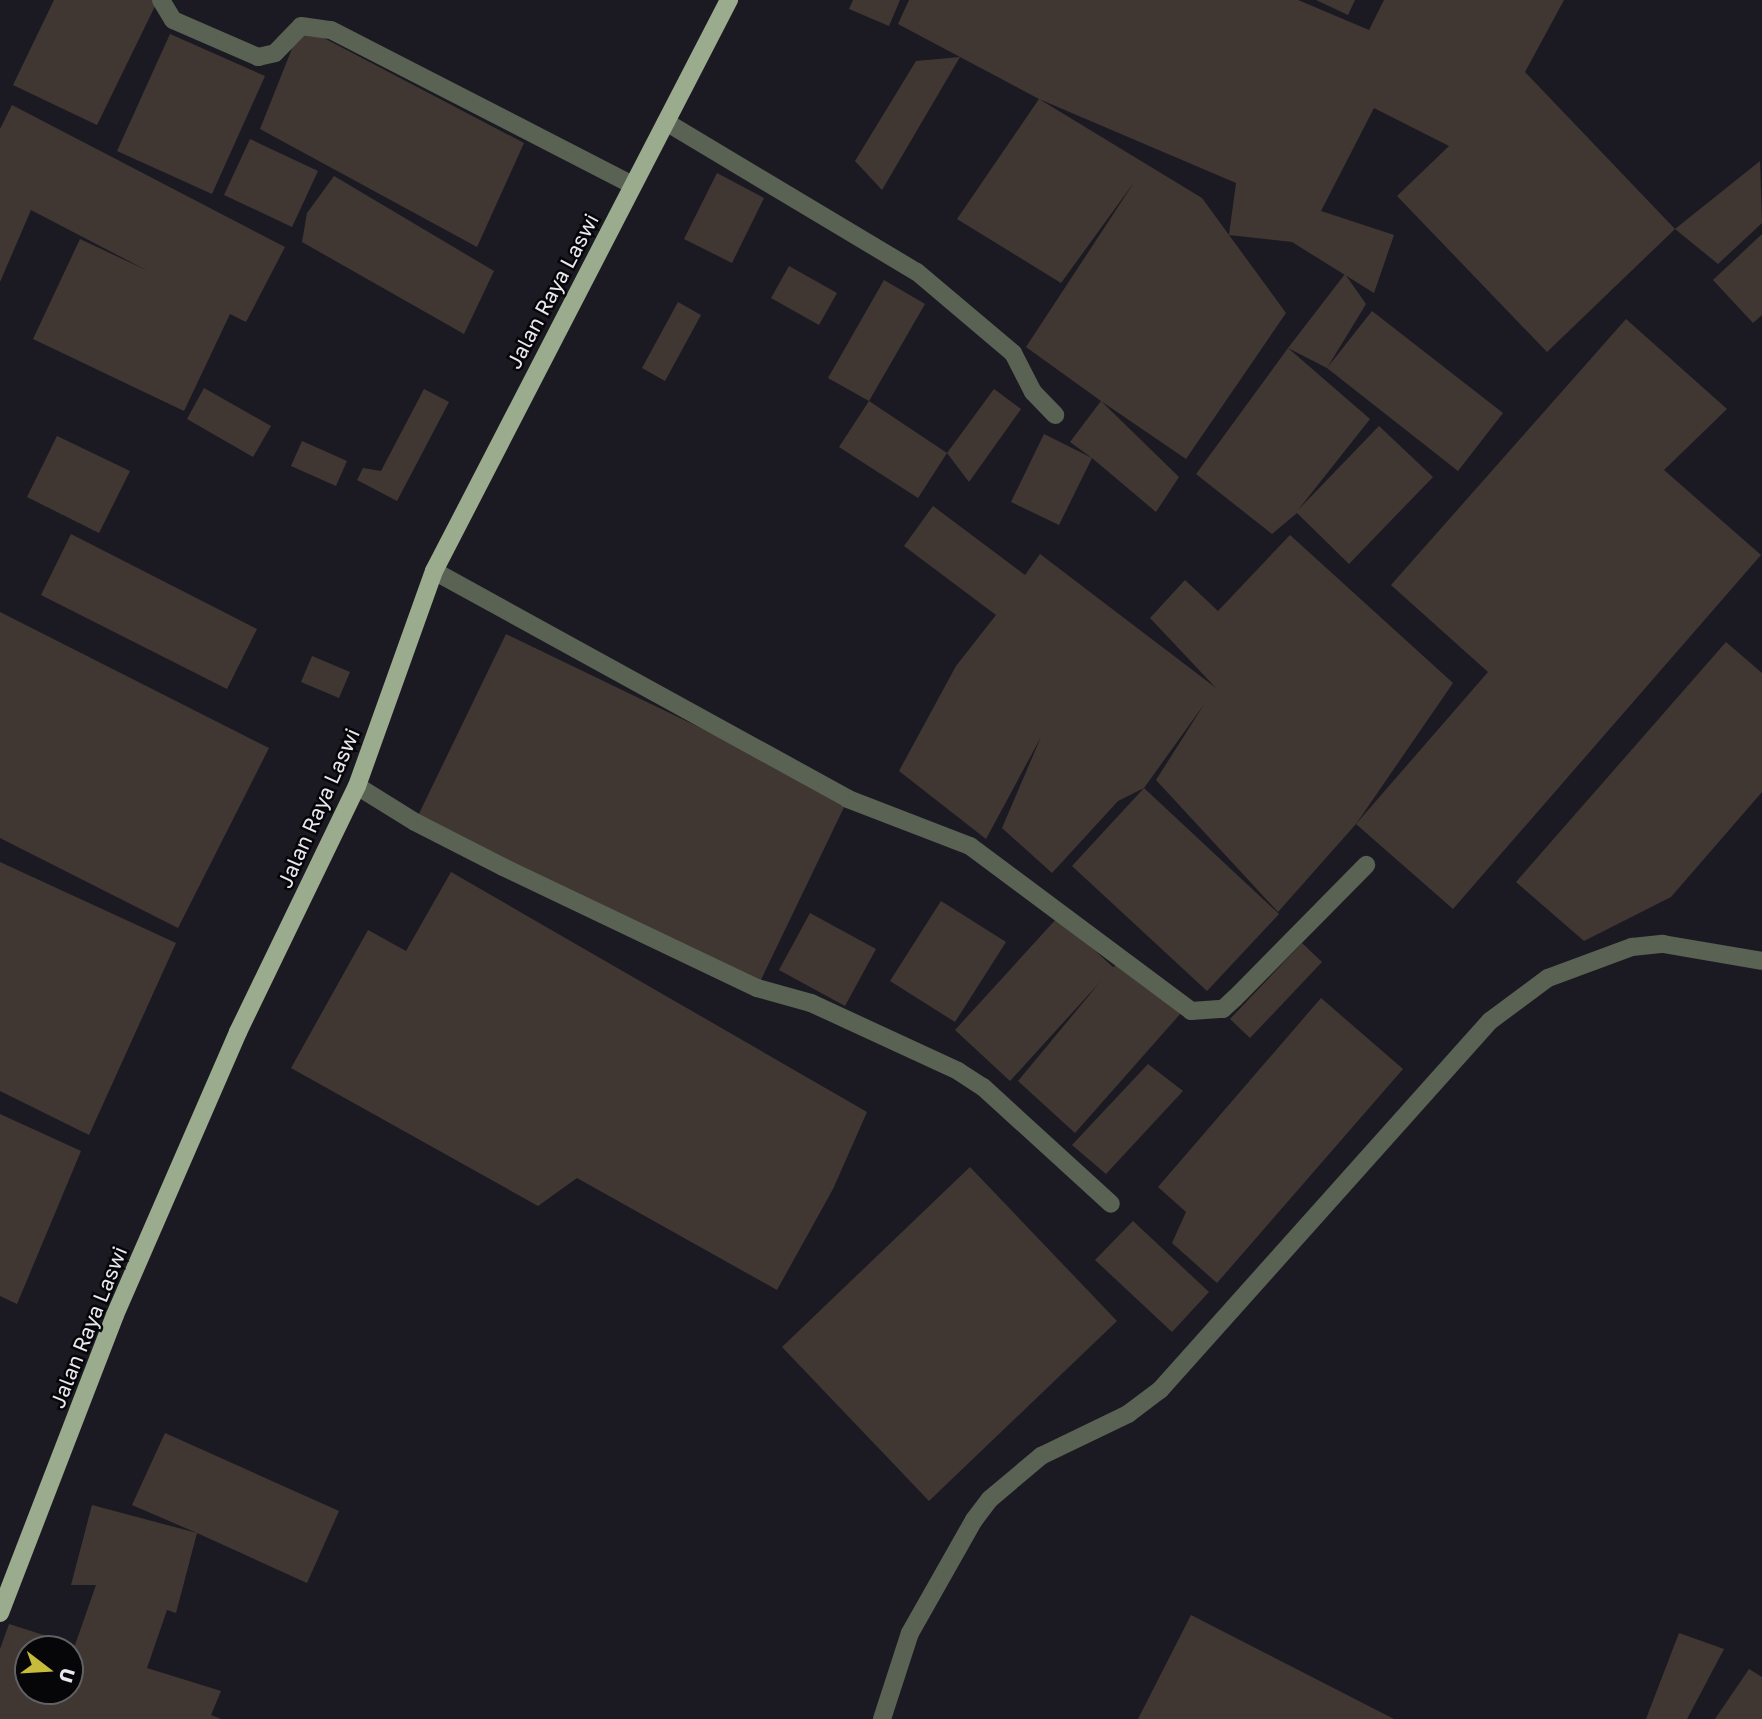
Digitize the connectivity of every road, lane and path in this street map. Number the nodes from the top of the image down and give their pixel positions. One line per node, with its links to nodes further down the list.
1 (161, 0): 4 (street)
2 (729, 0): 3 (main road, Jalan Raya Laswi)
3 (666, 121): 4 (main road, Jalan Raya Laswi); 5 (street)
4 (633, 185): 6 (main road, Jalan Raya Laswi)
5 (1055, 415)
6 (434, 571): 7 (main road, Jalan Raya Laswi); 8 (street)
7 (357, 786): 10 (street); 11 (main road, Jalan Raya Laswi)
8 (1366, 865)
9 (1762, 961): 12 (street)
10 (1111, 1204)
11 (0, 1613)
12 (882, 1719)

